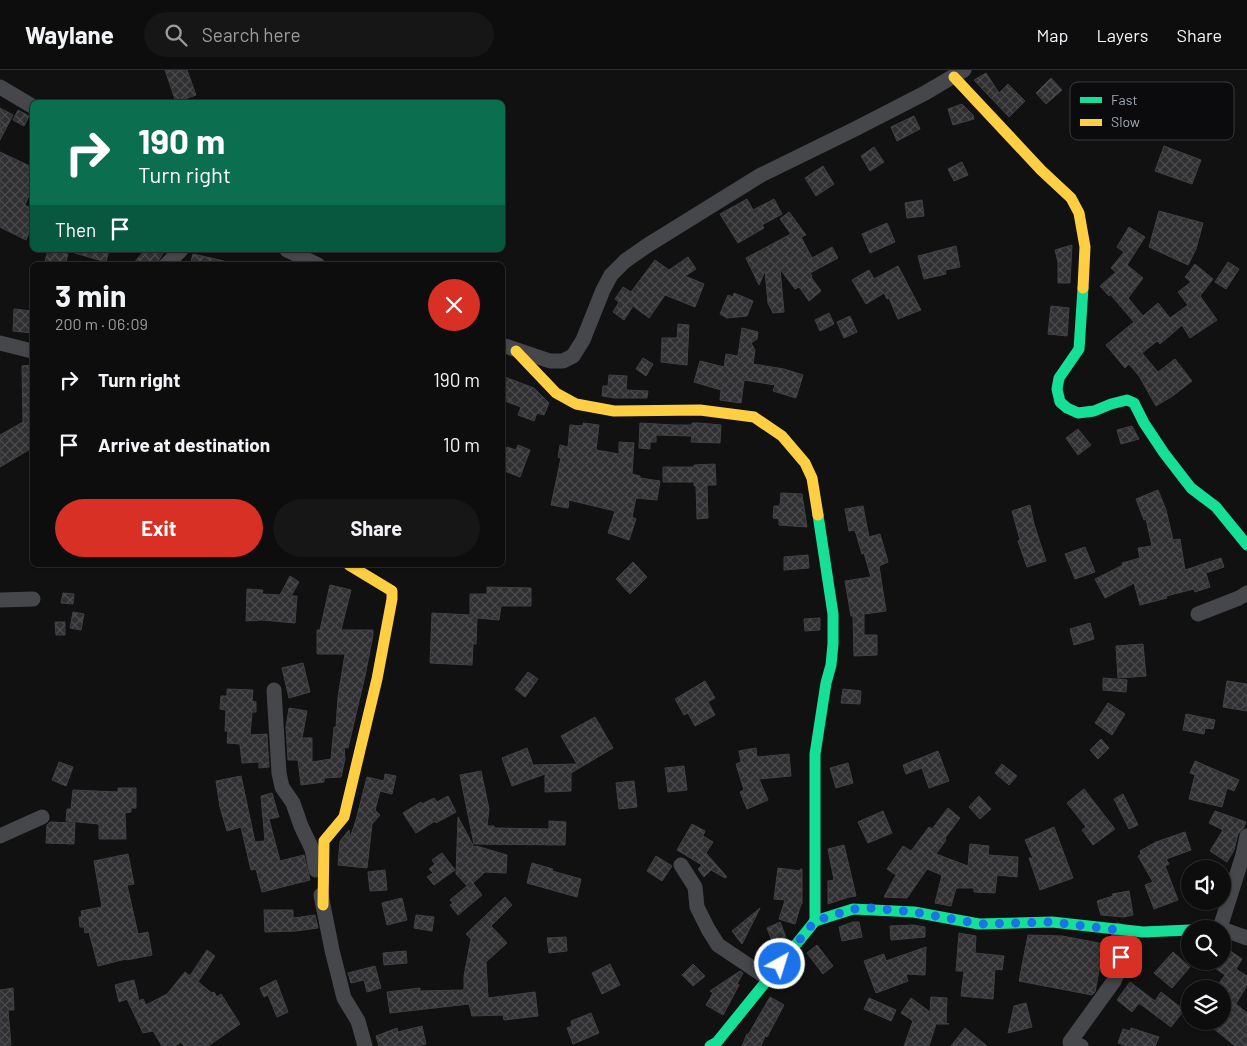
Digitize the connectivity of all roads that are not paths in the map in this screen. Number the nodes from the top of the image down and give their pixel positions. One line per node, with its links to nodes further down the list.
1 (959, 73): 9 (street); 11 (street)
2 (0, 88): 3 (street)
3 (30, 105)
4 (179, 252): 6 (street)
5 (291, 252): 7 (street)
6 (169, 262)
7 (312, 262)
8 (0, 343): 10 (street)
9 (509, 348): 24 (street)
10 (30, 350)
11 (1247, 545)
12 (351, 567): 22 (street)
13 (1247, 593): 16 (street)
14 (33, 599): 15 (street)
15 (0, 600)
16 (1198, 614)
17 (274, 690): 22 (street)
18 (42, 817): 19 (street)
19 (0, 836)
20 (1247, 836): 23 (street)
21 (681, 865): 29 (street)
22 (323, 905): 31 (street)
23 (1224, 920)
24 (815, 921): 25 (street); 29 (street)
25 (1118, 930): 26 (street); 32 (street)
26 (1181, 930)
27 (1231, 932): 28 (street)
28 (1247, 938)
29 (769, 978): 30 (street)
30 (715, 1045)
31 (365, 1046)
32 (1081, 1046)

